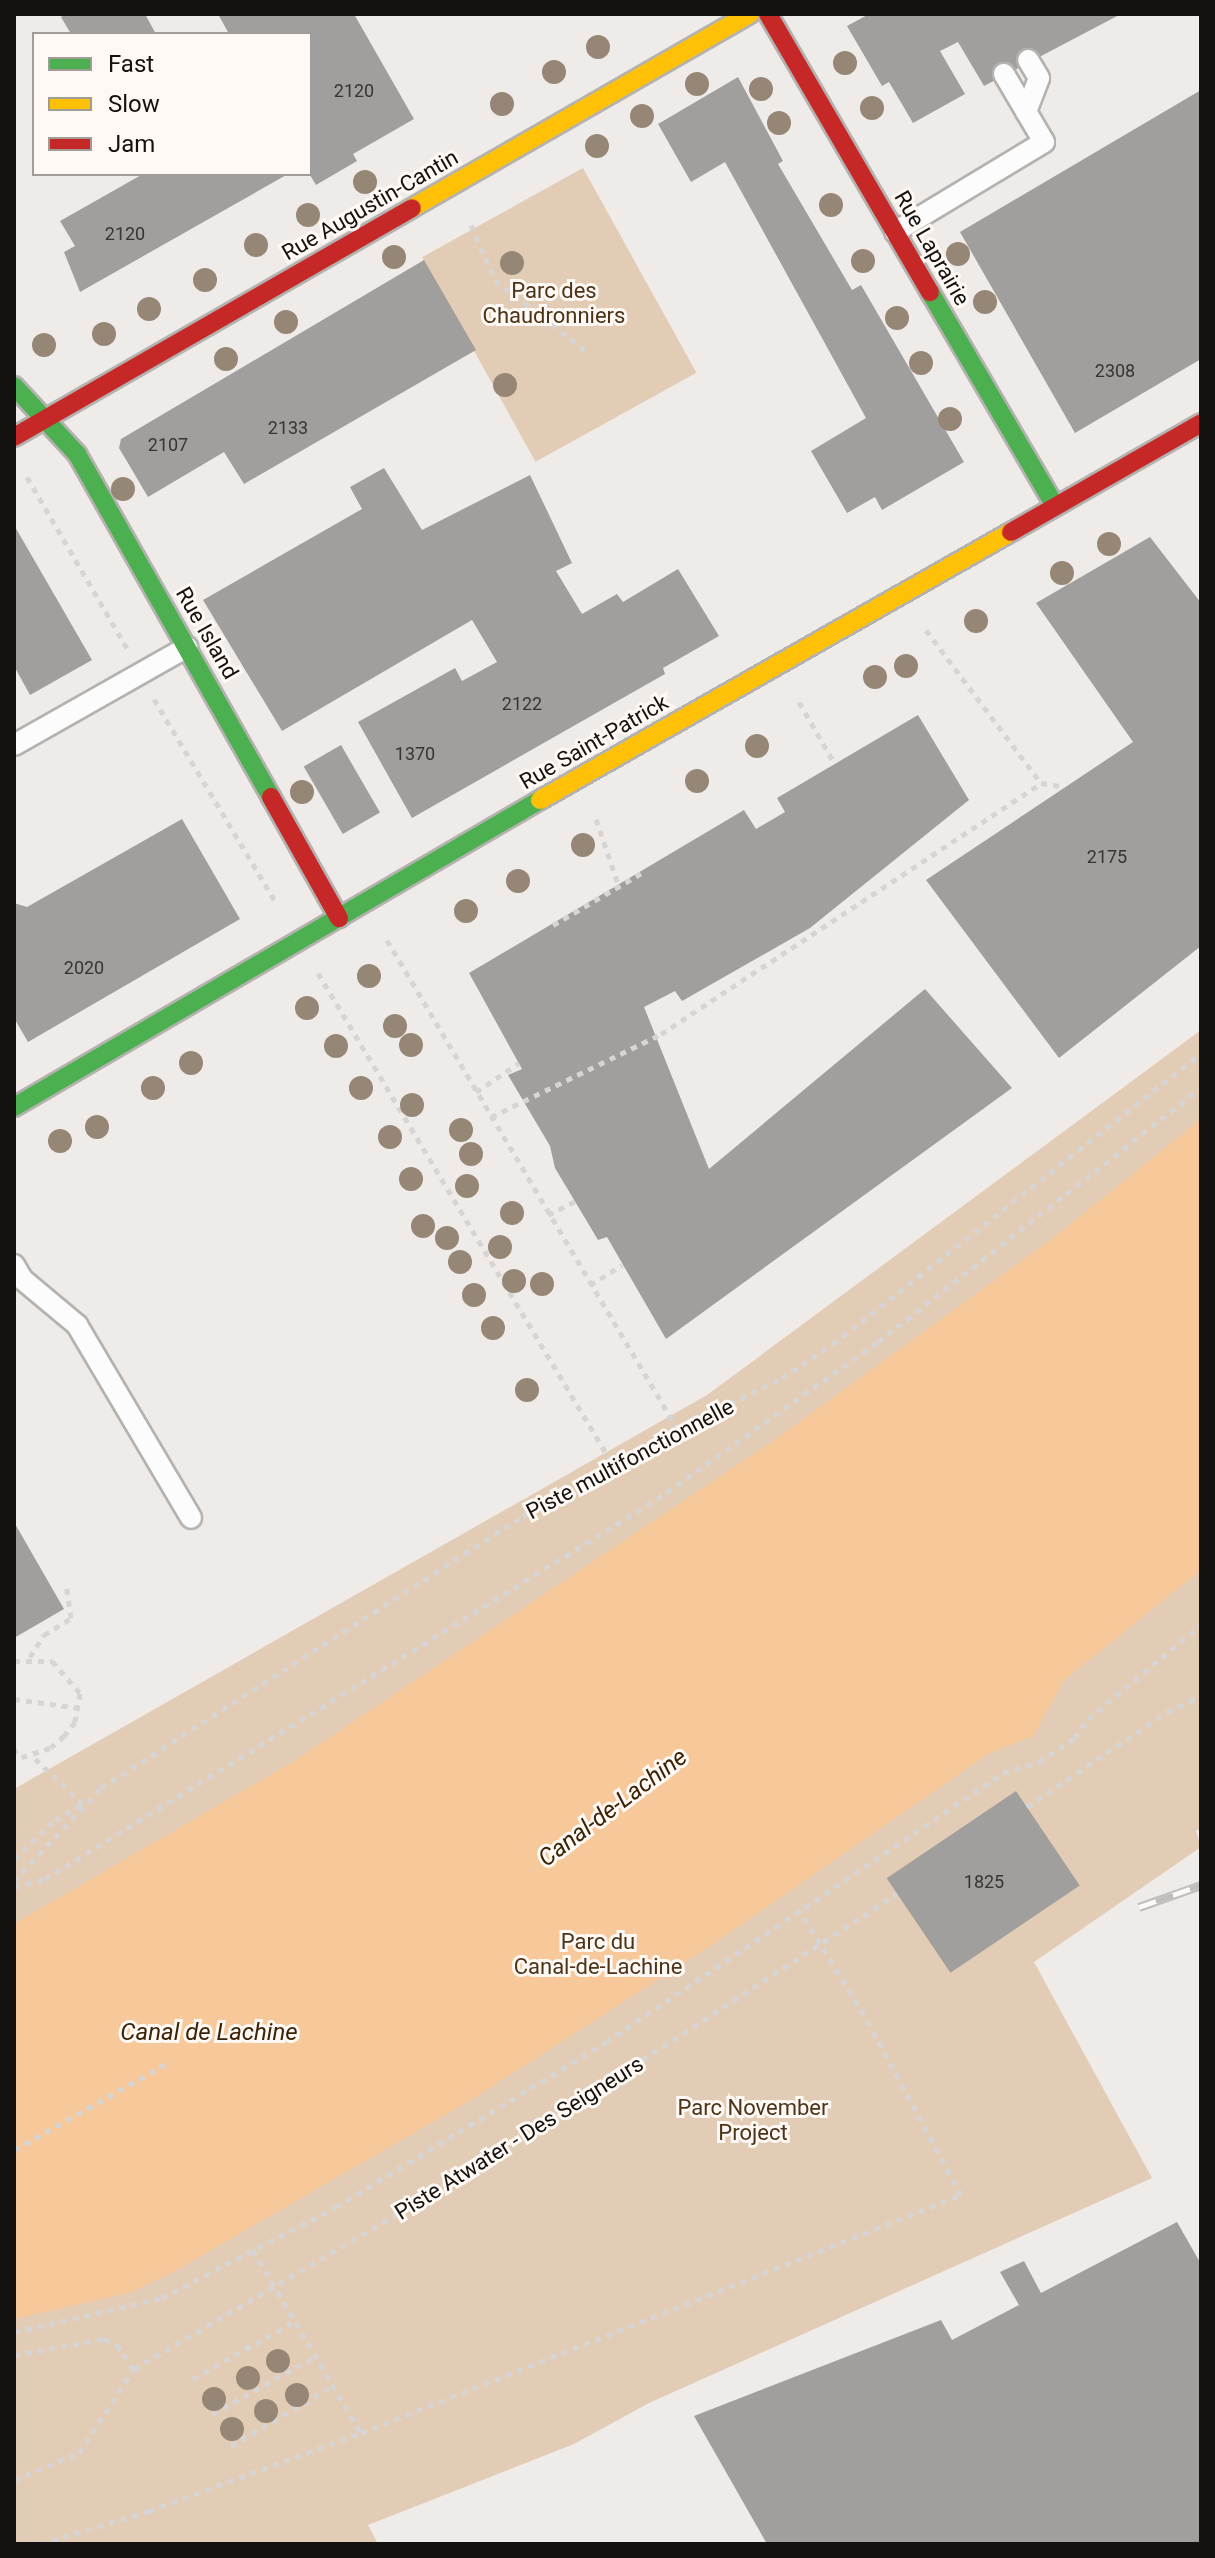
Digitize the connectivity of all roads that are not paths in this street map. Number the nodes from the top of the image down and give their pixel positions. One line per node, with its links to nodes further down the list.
1 (750, 14): 8 (street, Rue Augustin-Cantin)
2 (768, 14): 6 (street, Rue Laprairie)
3 (1028, 60): 5 (lane)
4 (1004, 74): 5 (lane)
5 (1026, 112): 6 (lane)
6 (895, 232): 11 (street, Rue Laprairie)
7 (14, 386): 8 (street, Rue Island)
8 (44, 420): 10 (street, Rue Augustin-Cantin); 12 (street, Rue Island)
9 (1201, 423): 11 (street, Rue Saint-Patrick)
10 (14, 437)
11 (1055, 506): 14 (street, Rue Saint-Patrick)
12 (187, 647): 13 (lane); 14 (street, Rue Island)
13 (14, 745)
14 (339, 918): 15 (street, Rue Saint-Patrick)
15 (14, 1107)
16 (14, 1265): 17 (lane)
17 (191, 1518)

